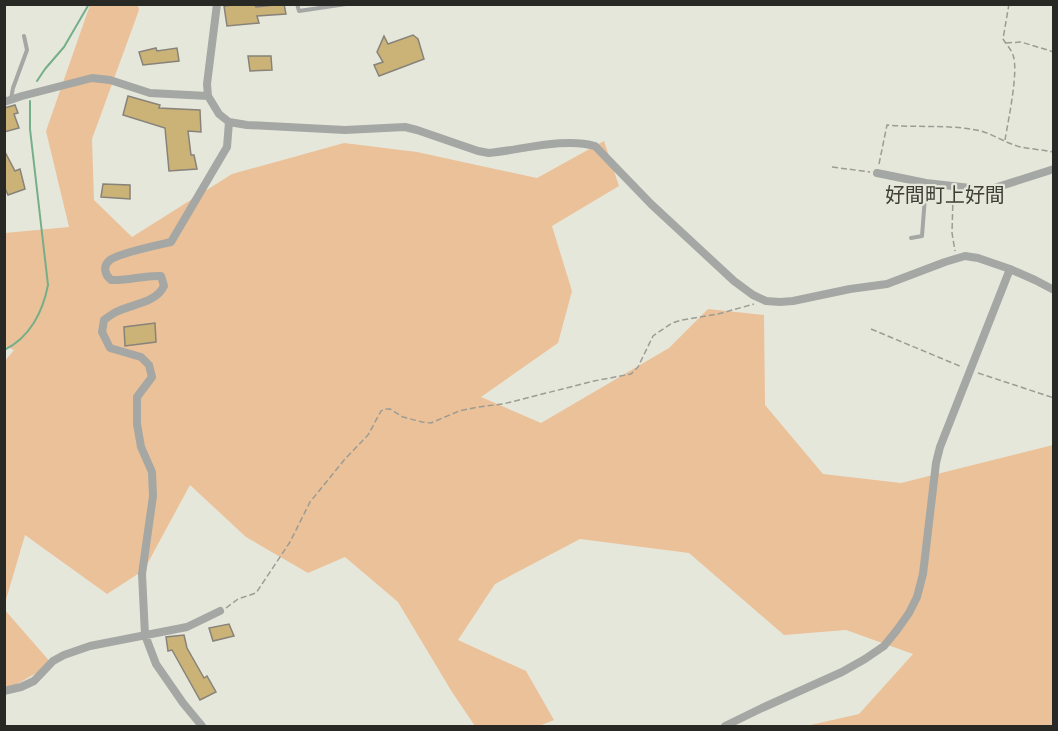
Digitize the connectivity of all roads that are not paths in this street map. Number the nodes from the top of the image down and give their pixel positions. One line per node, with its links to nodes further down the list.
1 (217, 4): 5 (street)
2 (297, 4): 3 (lane)
3 (346, 4)
4 (24, 36): 6 (lane)
5 (208, 96): 6 (street); 7 (street)
6 (8, 100)
7 (229, 122): 12 (street); 15 (street)
8 (1053, 169): 10 (street)
9 (877, 173): 10 (street)
10 (926, 183): 11 (lane)
11 (911, 238)
12 (1010, 269): 13 (street); 18 (street)
13 (1053, 290)
14 (220, 611): 15 (street)
15 (145, 635): 16 (street); 17 (street)
16 (4, 691)
17 (202, 726)
18 (725, 726)

